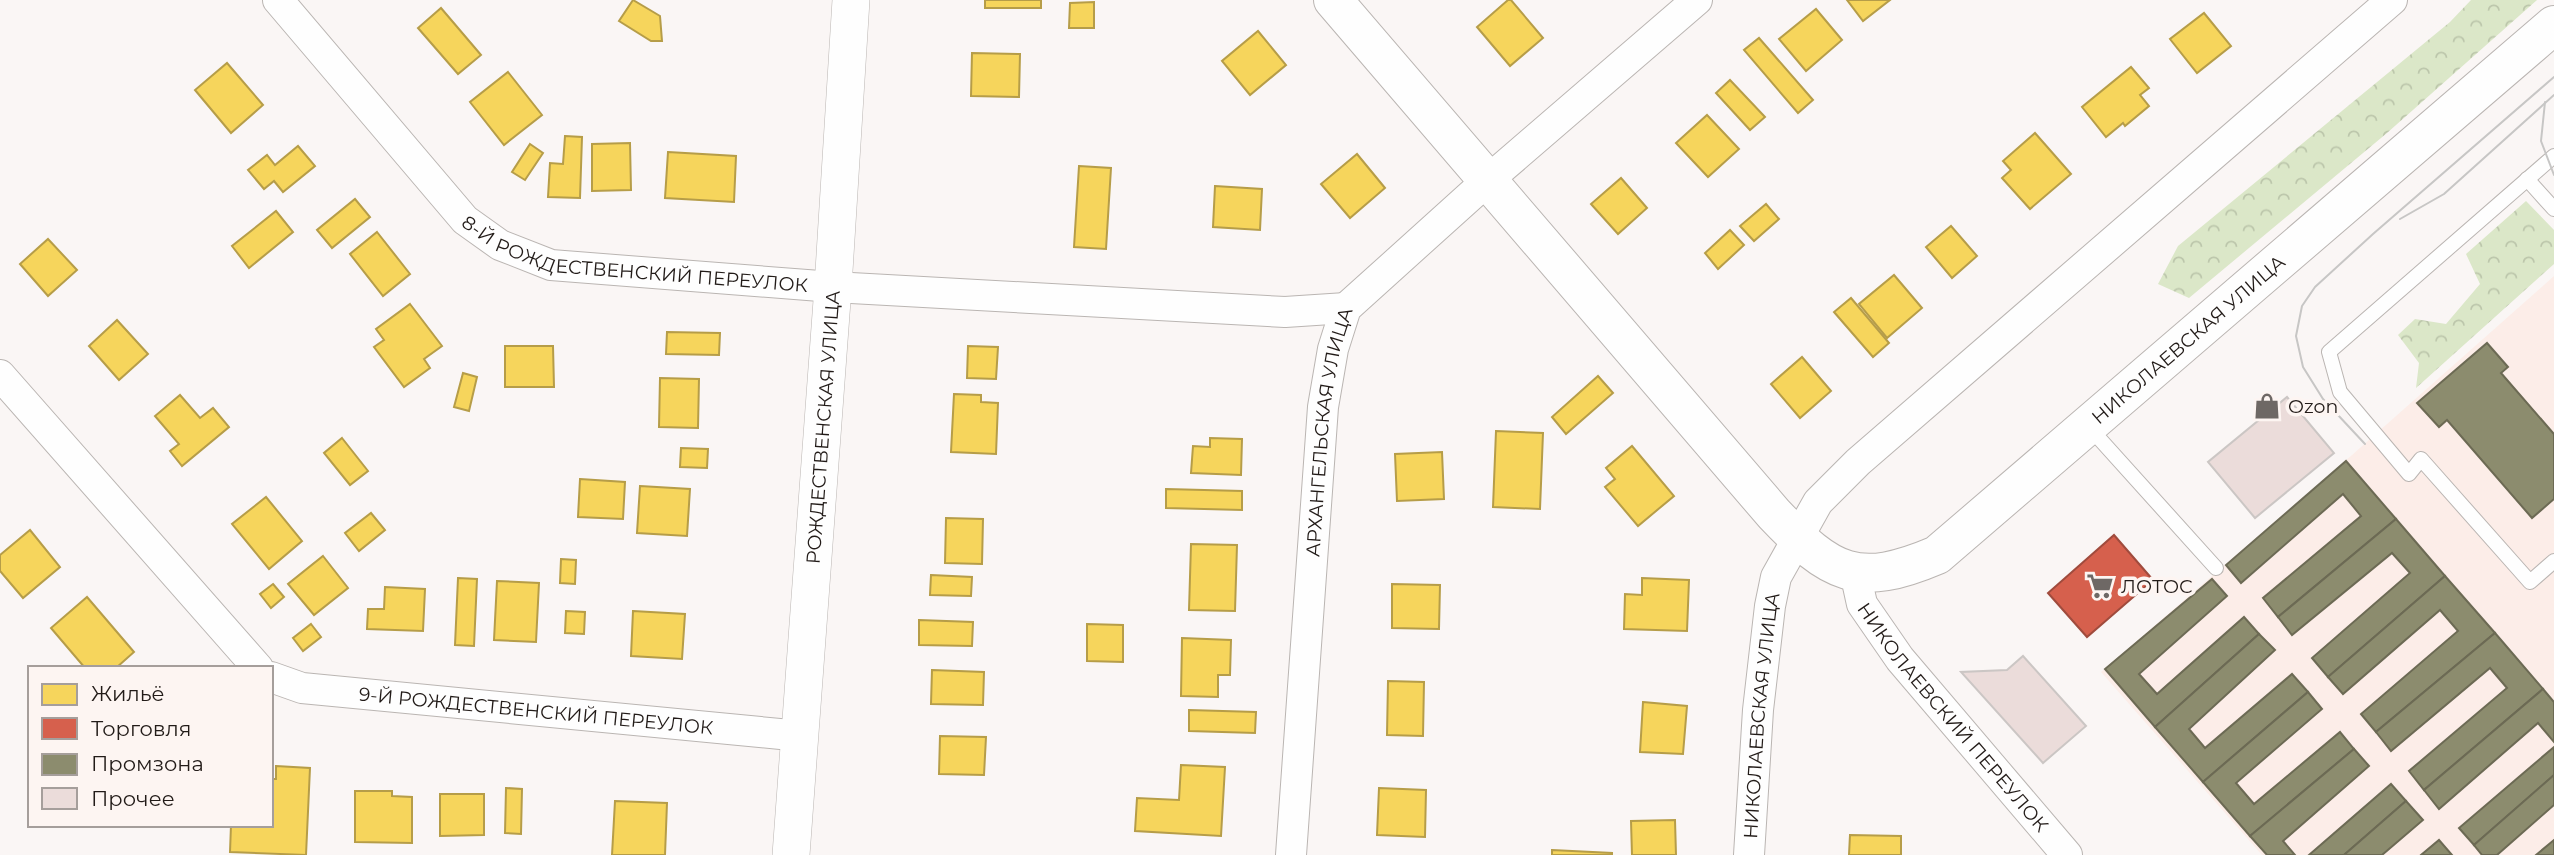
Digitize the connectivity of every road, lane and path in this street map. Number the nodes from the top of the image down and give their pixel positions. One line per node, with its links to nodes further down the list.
1 (278, 0): 11 (street, 8-Й РОЖДЕСТВЕНСКИЙ ПЕРЕУЛОК)
2 (850, 0): 11 (street, РОЖДЕСТВЕНСКАЯ УЛИЦА)
3 (1333, 0): 8 (main road)
4 (1697, 0): 8 (street, АРХАНГЕЛЬСКАЯ УЛИЦА)
5 (2392, 0): 15 (street, НИКОЛАЕВСКАЯ УЛИЦА)
6 (2554, 25): 14 (main road, НИКОЛАЕВСКАЯ УЛИЦА)
7 (2554, 156): 9 (lane)
8 (1488, 180): 12 (street, АРХАНГЕЛЬСКАЯ УЛИЦА); 15 (main road)
9 (2527, 180): 10 (lane); 16 (lane)
10 (2554, 209)
11 (833, 287): 12 (street, 8-Й РОЖДЕСТВЕНСКИЙ ПЕРЕУЛОК); 21 (street, РОЖДЕСТВЕНСКАЯ УЛИЦА)
12 (1346, 309): 23 (street, АРХАНГЕЛЬСКАЯ УЛИЦА)
13 (0, 376): 19 (street)
14 (2088, 426): 17 (lane); 18 (main road, НИКОЛАЕВСКАЯ УЛИЦА)
15 (1797, 539): 18 (main road, НИКОЛАЕВСКАЯ УЛИЦА); 24 (street, НИКОЛАЕВСКАЯ УЛИЦА)
16 (2554, 561)
17 (2216, 568)
18 (1855, 572): 25 (street, НИКОЛАЕВСКИЙ ПЕРЕУЛОК)
19 (256, 666)
20 (273, 678): 21 (street, 9-Й РОЖДЕСТВЕНСКИЙ ПЕРЕУЛОК)
21 (801, 736): 22 (street, РОЖДЕСТВЕНСКАЯ УЛИЦА)
22 (791, 855)
23 (1291, 855)
24 (1749, 855)
25 (2067, 855)

